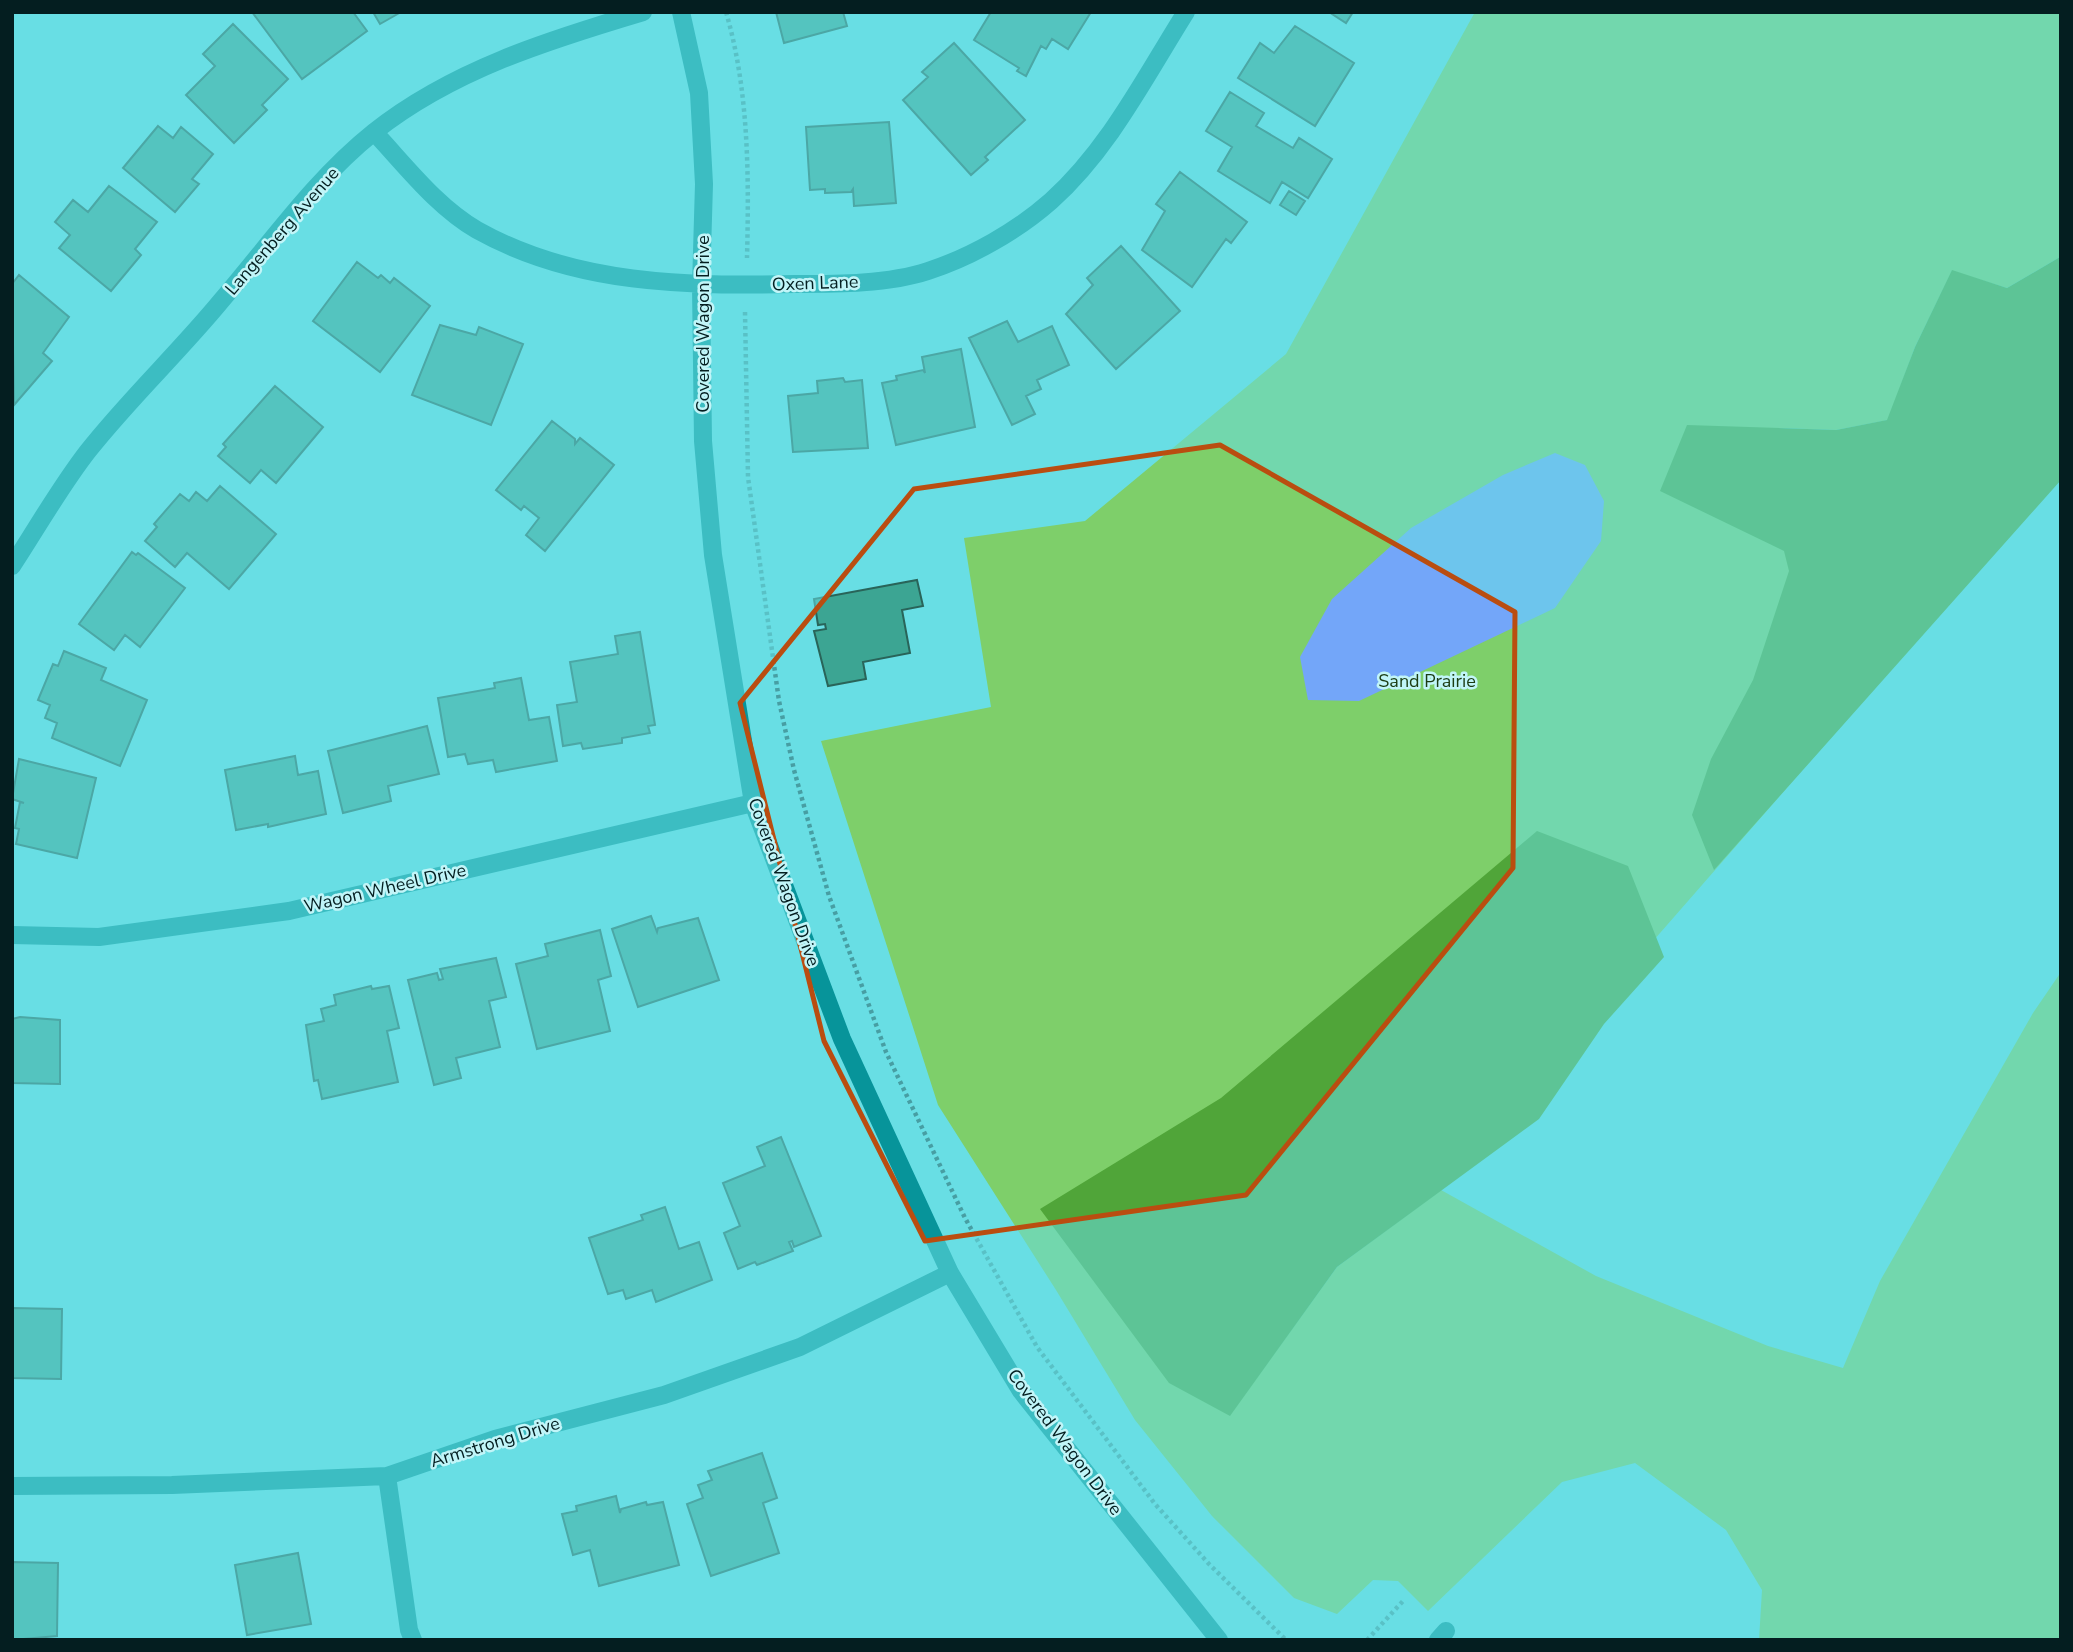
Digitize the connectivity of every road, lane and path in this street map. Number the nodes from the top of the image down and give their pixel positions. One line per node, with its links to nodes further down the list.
1 (643, 12): 5 (street, Langenberg Avenue)
2 (681, 12): 7 (street, Covered Wagon Drive)
3 (726, 12): 6 (path)
4 (1186, 12): 6 (street, Oxen Lane)
5 (374, 132): 7 (street, Oxen Lane); 8 (street, Langenberg Avenue)
6 (746, 285): 7 (street, Oxen Lane); 17 (path)
7 (701, 286): 9 (street, Covered Wagon Drive)
8 (12, 566)
9 (754, 803): 10 (street, Wagon Wheel Drive); 11 (street, Covered Wagon Drive)
10 (12, 935)
11 (950, 1273): 12 (street, Armstrong Drive); 16 (street, Covered Wagon Drive)
12 (387, 1476): 13 (street, Armstrong Drive); 15 (street)
13 (12, 1486)
14 (1403, 1601): 18 (path)
15 (414, 1640)
16 (1219, 1640)
17 (1286, 1640)
18 (1367, 1640)

